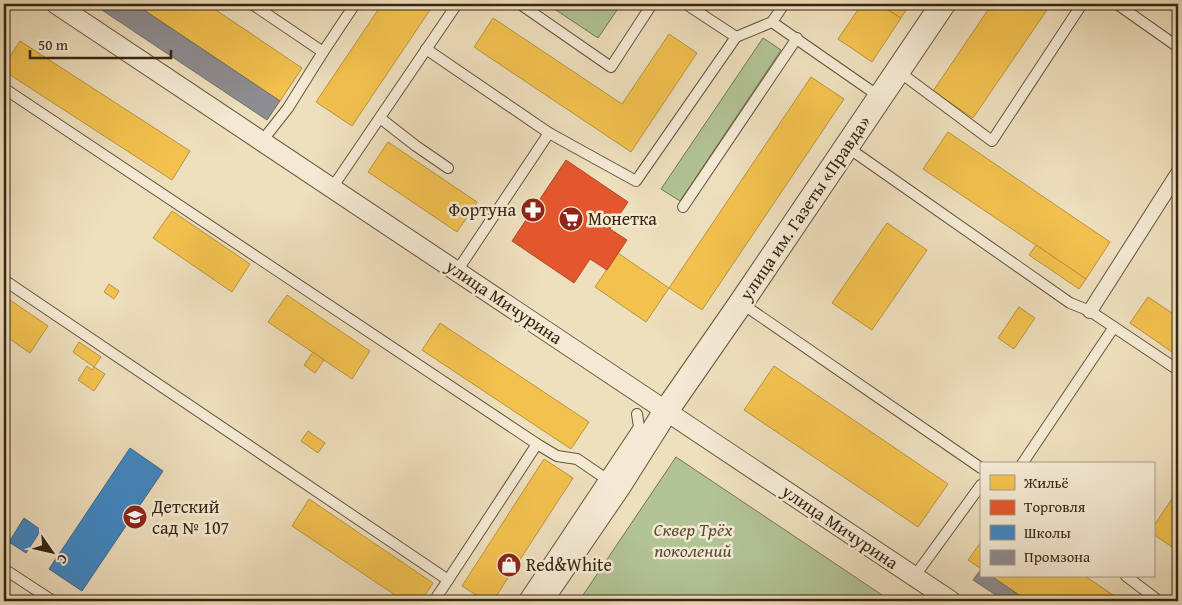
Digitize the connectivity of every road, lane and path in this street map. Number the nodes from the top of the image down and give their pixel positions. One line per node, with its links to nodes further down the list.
1 (56, 4): 23 (street, улица Мичурина)
2 (252, 4): 17 (lane)
3 (355, 4): 17 (lane)
4 (457, 4): 16 (lane)
5 (520, 4): 6 (lane)
6 (652, 4)
7 (686, 4): 13 (lane)
8 (784, 4): 12 (lane)
9 (943, 4): 18 (street, улица им. Газеты «Правда»)
10 (1082, 4): 18 (lane)
11 (1117, 4): 15 (lane)
12 (772, 22): 13 (lane); 14 (lane)
13 (736, 37): 22 (lane)
14 (797, 38): 20 (lane); 28 (lane)
15 (1178, 47)
16 (426, 49): 21 (lane); 22 (lane)
17 (323, 52): 23 (lane)
18 (898, 71): 20 (street, улица им. Газеты «Правда»)
19 (4, 97): 37 (lane)
20 (880, 97): 24 (street, улица им. Газеты «Правда»)
21 (380, 118): 25 (lane); 27 (lane)
22 (549, 133): 29 (lane)
23 (262, 142): 27 (street, улица Мичурина)
24 (846, 147): 31 (street, улица им. Газеты «Правда»); 32 (lane)
25 (448, 168)
26 (1178, 173): 32 (street)
27 (332, 188): 29 (street, улица Мичурина)
28 (683, 207)
29 (457, 272): 35 (street, улица Мичурина)
30 (4, 280): 45 (lane)
31 (741, 303): 35 (street, улица им. Газеты «Правда»); 39 (lane)
32 (1090, 311): 33 (lane)
33 (1114, 327): 34 (lane); 38 (lane)
34 (1178, 370)
35 (666, 411): 40 (street, улица им. Газеты «Правда»); 43 (street, улица Мичурина)
36 (638, 414): 40 (lane)
37 (538, 444): 40 (lane); 45 (lane)
38 (1023, 462)
39 (980, 467)
40 (612, 482): 48 (lane); 49 (street, улица им. Газеты «Правда»)
41 (980, 486): 43 (lane)
42 (4, 569): 46 (lane)
43 (914, 577): 50 (street, улица Мичурина)
44 (1129, 578): 51 (lane)
45 (448, 580): 47 (lane)
46 (53, 601)
47 (434, 601)
48 (523, 601)
49 (540, 601)
50 (951, 601)
51 (1159, 601)

